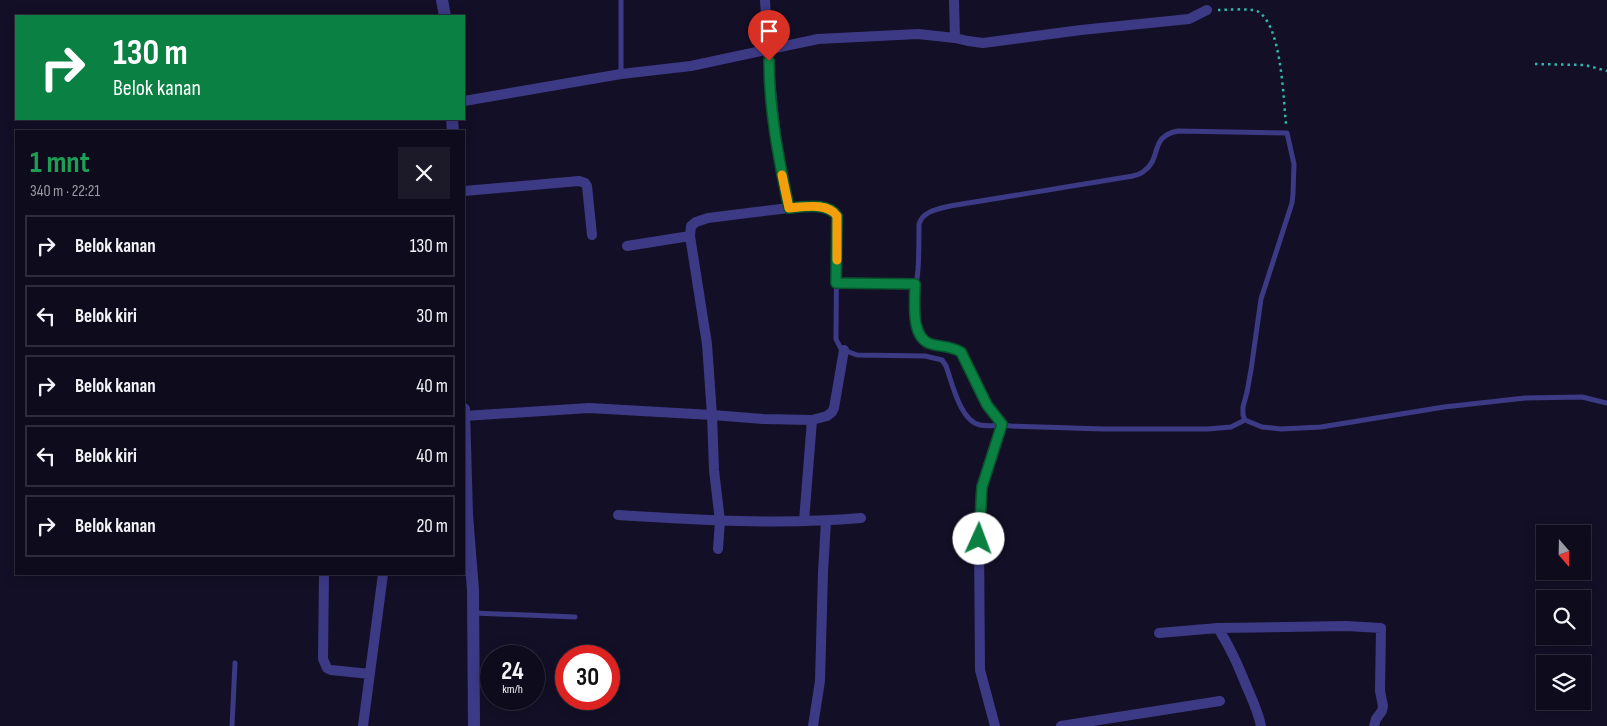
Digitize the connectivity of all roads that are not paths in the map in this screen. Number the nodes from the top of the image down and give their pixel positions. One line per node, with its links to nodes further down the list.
1 (442, 0): 6 (street)
2 (621, 0): 9 (lane)
3 (765, 0): 8 (street)
4 (954, 0): 7 (street)
5 (1207, 10): 7 (street)
6 (445, 15)
7 (956, 38): 8 (street)
8 (769, 49): 9 (street); 12 (street)
9 (621, 74): 10 (street)
10 (465, 101)
11 (465, 191): 13 (street)
12 (789, 208): 14 (street); 16 (lane)
13 (592, 235)
14 (690, 236): 15 (street); 20 (street)
15 (626, 246)
16 (836, 283): 17 (lane); 18 (lane)
17 (915, 284): 23 (lane); 24 (lane)
18 (844, 350): 22 (street); 24 (lane)
19 (1607, 403): 23 (lane)
20 (712, 415): 21 (street); 22 (street); 28 (street)
21 (465, 416)
22 (812, 420): 29 (street)
23 (1245, 420): 24 (lane)
24 (1002, 424): 46 (street)
25 (465, 473): 31 (street)
26 (618, 514): 28 (street)
27 (861, 518): 30 (street)
28 (720, 521): 29 (street); 32 (street)
29 (804, 521): 30 (street)
30 (826, 521): 45 (street)
31 (466, 530): 35 (street)
32 (718, 549)
33 (324, 575): 40 (street)
34 (383, 575): 40 (street)
35 (473, 613): 36 (lane); 44 (street)
36 (575, 617)
37 (1218, 628): 38 (street); 48 (street); 49 (street)
38 (1159, 633)
39 (235, 663): 42 (lane)
40 (370, 674): 43 (street)
41 (1220, 701): 47 (street)
42 (232, 726)
43 (363, 726)
44 (474, 726)
45 (813, 726)
46 (994, 726)
47 (1062, 726)
48 (1261, 726)
49 (1374, 726)

